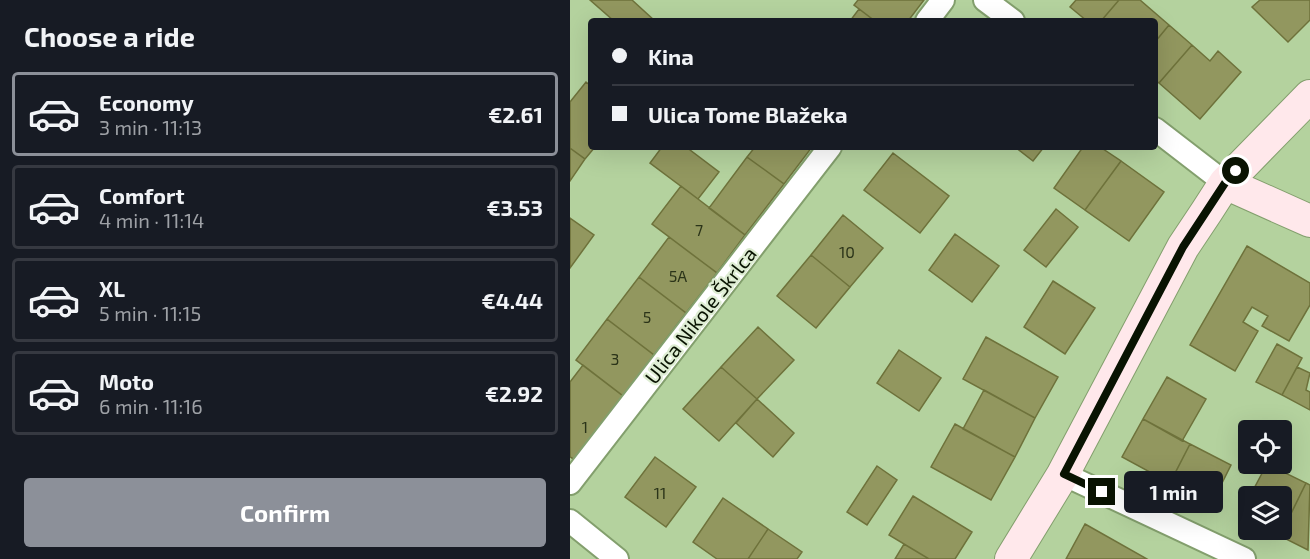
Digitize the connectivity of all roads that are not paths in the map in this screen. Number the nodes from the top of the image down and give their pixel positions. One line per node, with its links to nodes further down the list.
1 (944, 0): 3 (street)
2 (985, 0): 4 (street)
3 (929, 18)
4 (1009, 18)
5 (1310, 96): 8 (street)
6 (1158, 131): 8 (street)
7 (828, 150): 11 (street, Ulica Nikole Škrlca)
8 (1225, 183): 9 (street); 10 (street)
9 (1310, 221)
10 (1064, 474): 14 (street); 15 (street)
11 (570, 483)
12 (570, 521): 13 (street)
13 (617, 559)
14 (1011, 559)
15 (1244, 559)

